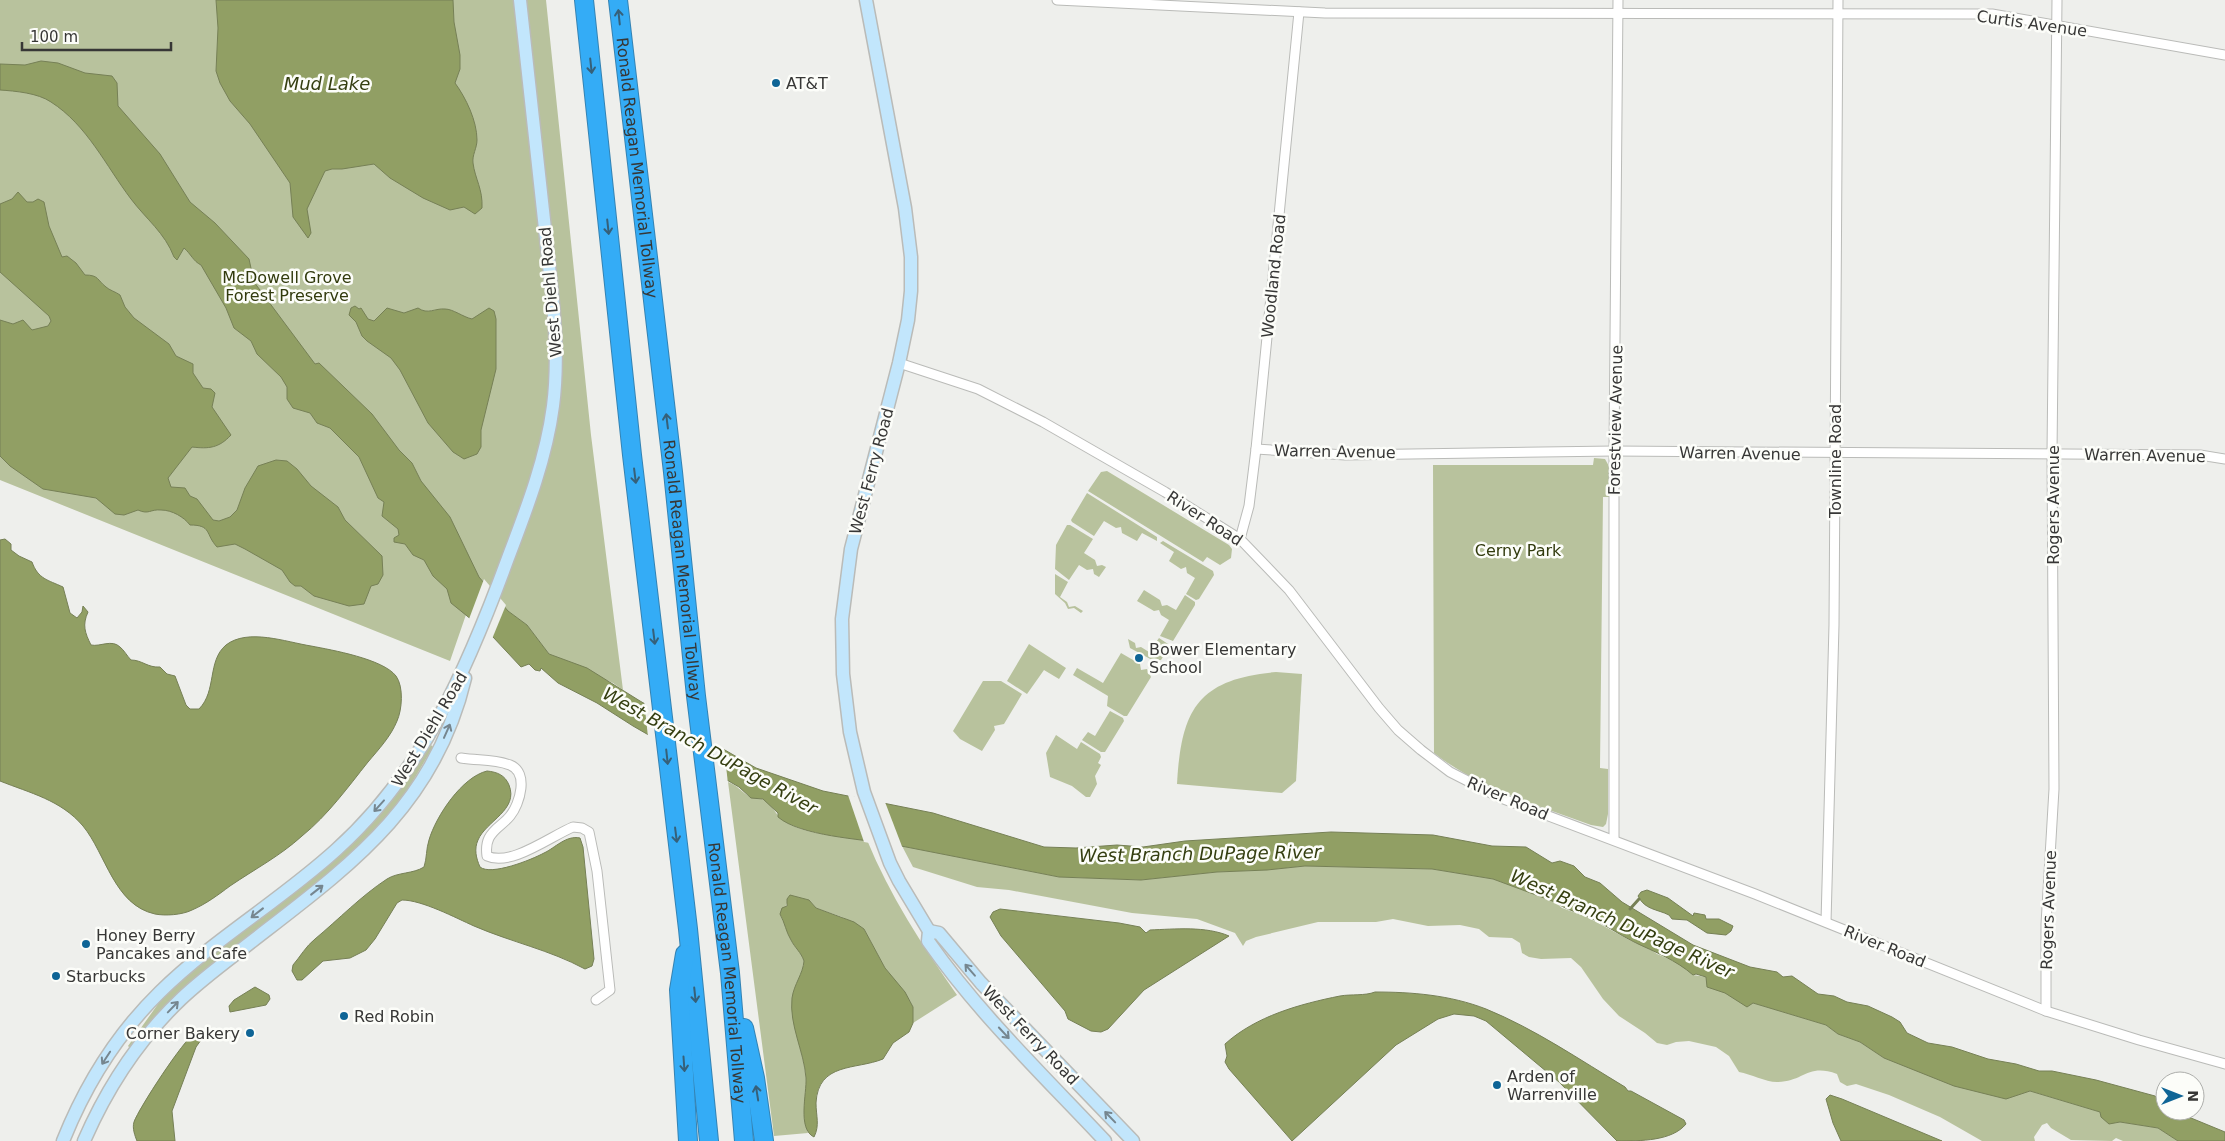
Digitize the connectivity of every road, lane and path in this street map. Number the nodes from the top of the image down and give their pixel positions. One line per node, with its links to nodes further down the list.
1 (520, 0): 21 (street, West Diehl Road)
2 (584, 0): 25 (highway, Ronald Reagan Memorial Tollway, one-way to 25)
3 (618, 0): 27 (highway, Ronald Reagan Memorial Tollway, one-way to 3)
4 (866, 0): 14 (street, West Ferry Road)
5 (1057, 0): 9 (street, Curtis Avenue)
6 (1618, 0): 11 (street, Forestview Avenue)
7 (1838, 0): 10 (street, Townline Road)
8 (2057, 0): 12 (street, Rogers Avenue)
9 (1299, 12): 11 (street, Curtis Avenue); 15 (street, Woodland Road)
10 (1838, 13): 11 (street, Curtis Avenue); 12 (street, Curtis Avenue); 17 (street, Townline Road)
11 (1618, 14): 16 (street, Forestview Avenue)
12 (2057, 25): 13 (street, Curtis Avenue); 18 (street, Rogers Avenue)
13 (2225, 55)
14 (899, 363): 20 (street, River Road); 26 (street, West Ferry Road)
15 (1256, 449): 16 (street, Warren Avenue); 20 (street, Woodland Road)
16 (1614, 451): 17 (street, Warren Avenue); 23 (street, Forestview Avenue)
17 (1835, 454): 18 (street, Warren Avenue); 24 (street, Townline Road)
18 (2052, 454): 19 (street, Warren Avenue); 29 (street, Rogers Avenue)
19 (2225, 458)
20 (1240, 539): 23 (street, River Road)
21 (468, 661): 31 (street, West Diehl Road, one-way to 31); 32 (street, West Diehl Road, one-way to 21)
22 (461, 758): 28 (street)
23 (1614, 839): 24 (street, River Road)
24 (1826, 922): 29 (street, River Road)
25 (688, 929): 33 (highway, one-way to 33); 34 (highway, Ronald Reagan Memorial Tollway, one-way to 34)
26 (929, 931): 37 (street, West Ferry Road, one-way to 37); 38 (street, West Ferry Road, one-way to 26)
27 (730, 972): 35 (highway, Ronald Reagan Memorial Tollway); 36 (highway, one-way to 27)
28 (596, 1000)
29 (2046, 1010): 30 (street, River Road)
30 (2225, 1064)
31 (63, 1141)
32 (84, 1141)
33 (688, 1141)
34 (710, 1141)
35 (744, 1141)
36 (764, 1141)
37 (1104, 1141)
38 (1132, 1141)

